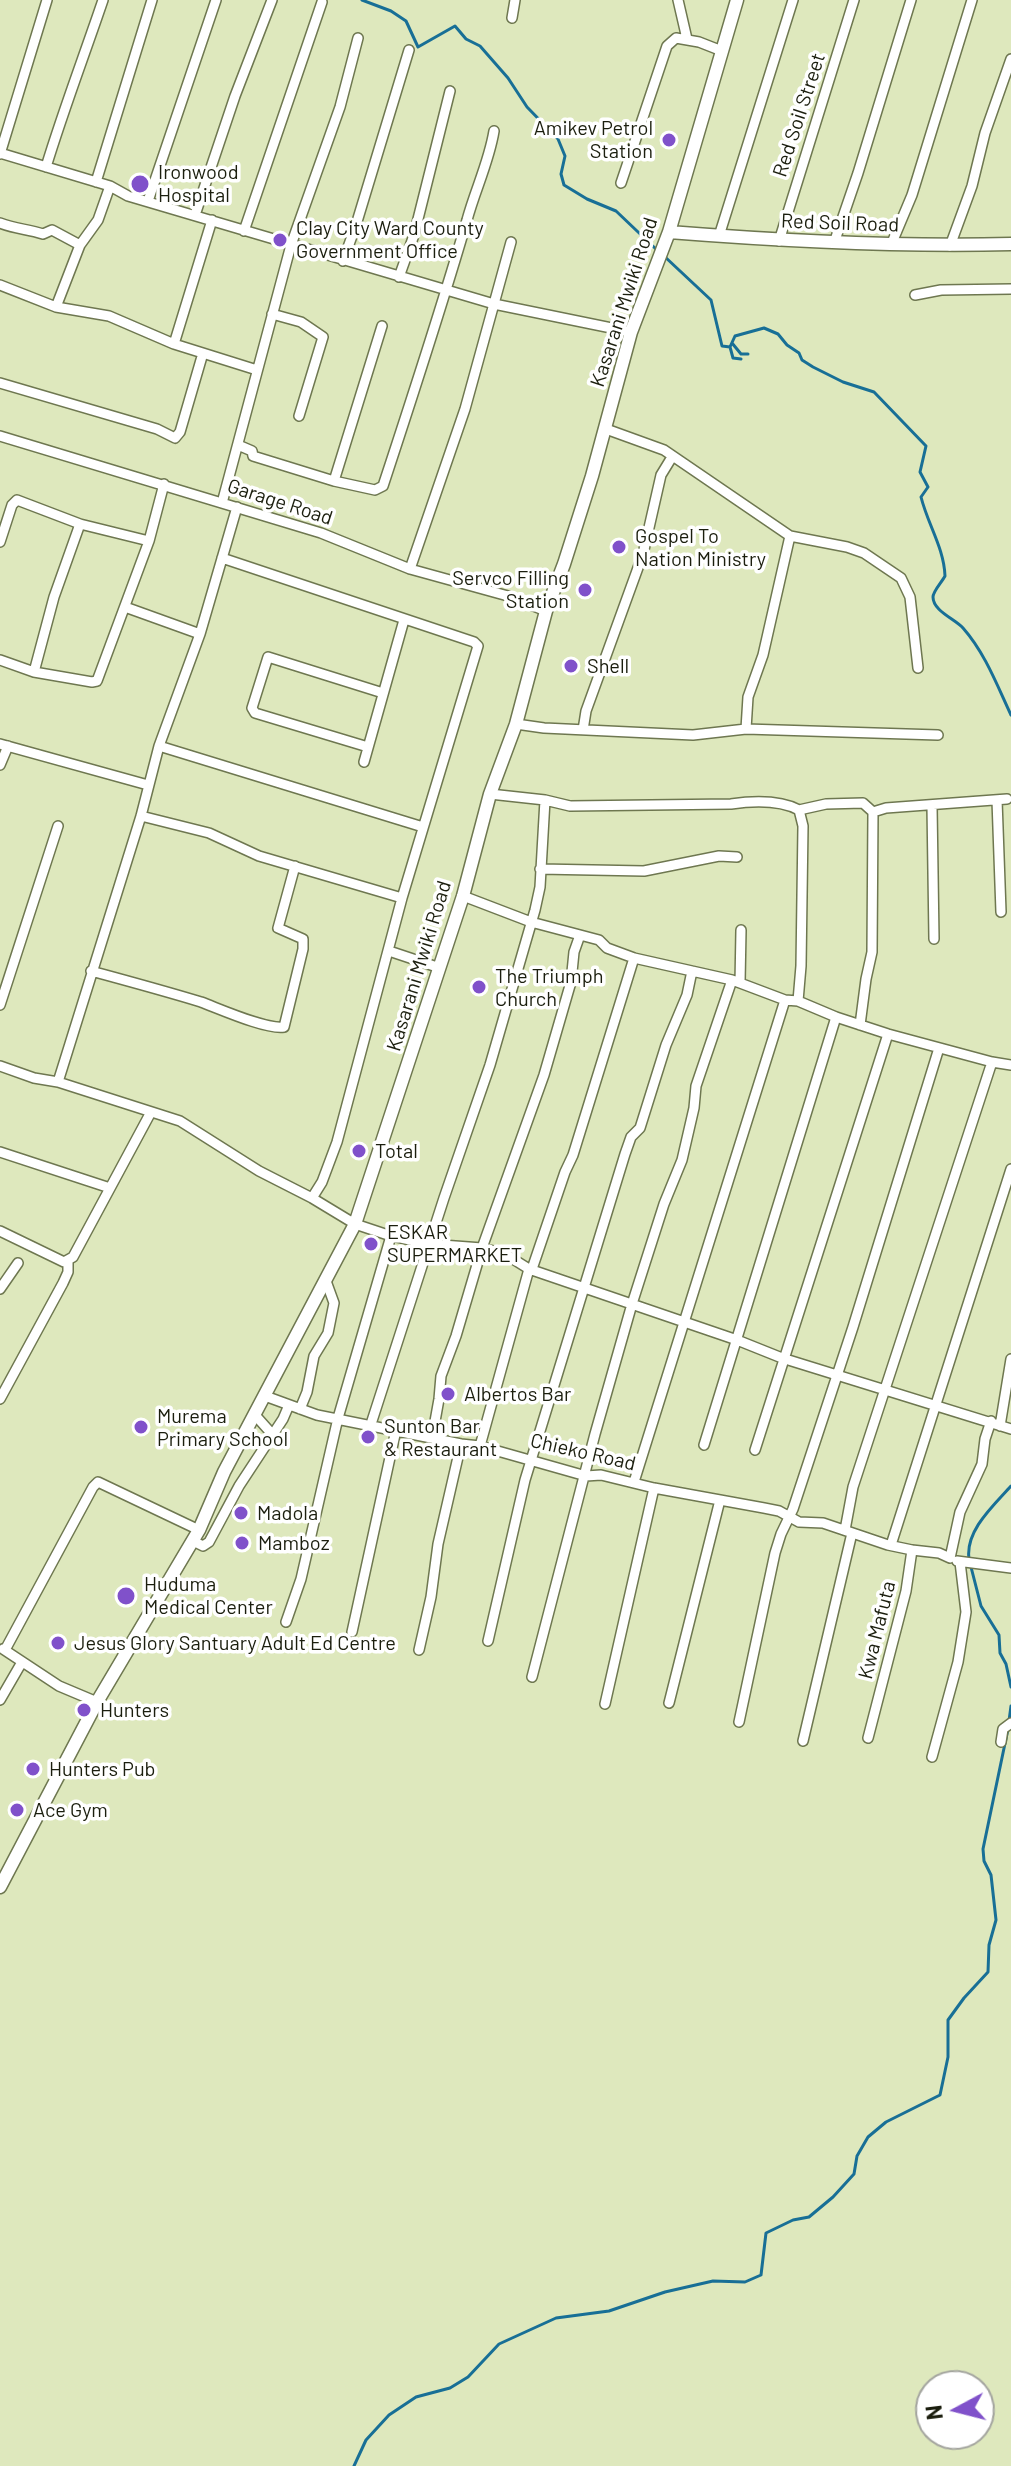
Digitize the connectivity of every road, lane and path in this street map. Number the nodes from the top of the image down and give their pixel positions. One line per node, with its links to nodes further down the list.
1 (47, 0): 22 (street)
2 (103, 0): 23 (street)
3 (152, 0): 24 (street)
4 (216, 0): 27 (street)
5 (272, 0): 28 (street)
6 (515, 0): 14 (street)
7 (678, 0): 16 (street)
8 (737, 0): 18 (main road, Kasarani Mwiki Road)
9 (793, 0): 33 (street)
10 (854, 0): 35 (street, Red Soil Street)
11 (911, 0): 37 (street)
12 (972, 0): 40 (street)
13 (322, 2): 31 (street)
14 (512, 18)
15 (358, 38): 39 (street)
16 (687, 39): 18 (street); 25 (street)
17 (409, 50): 42 (street)
18 (722, 51): 32 (main road, Kasarani Mwiki Road)
19 (1011, 59): 41 (street)
20 (450, 91): 43 (street)
21 (494, 131): 45 (street)
22 (0, 153): 23 (street)
23 (46, 167): 24 (street)
24 (96, 182): 26 (street)
25 (621, 183)
26 (110, 186): 27 (street); 38 (street)
27 (148, 201): 28 (street)
28 (195, 215): 29 (street)
29 (212, 220): 31 (street); 53 (street)
30 (0, 223): 38 (street)
31 (244, 231): 39 (street)
32 (669, 232): 33 (main road, Red Soil Road); 52 (main road, Kasarani Mwiki Road)
33 (719, 236): 35 (main road, Red Soil Road)
34 (1010, 240): 41 (main road, Red Soil Road)
35 (779, 241): 37 (main road, Red Soil Road)
36 (511, 242): 48 (street)
37 (834, 243): 40 (main road, Red Soil Road)
38 (80, 245): 49 (street)
39 (291, 245): 42 (street); 50 (street)
40 (891, 245): 41 (main road, Red Soil Road)
41 (950, 246)
42 (343, 261): 43 (street)
43 (399, 277): 45 (street)
44 (0, 285): 49 (street)
45 (447, 289): 48 (street); 62 (street)
46 (1011, 289): 47 (street)
47 (915, 295)
48 (494, 304): 52 (street); 71 (street)
49 (56, 307): 53 (street)
50 (272, 314): 55 (street); 57 (street)
51 (382, 326): 62 (street)
52 (631, 332): 58 (main road, Kasarani Mwiki Road)
53 (174, 344): 54 (street)
54 (203, 353): 55 (street); 56 (street)
55 (257, 370): 60 (street)
56 (0, 383)
57 (299, 416)
58 (606, 429): 61 (street); 73 (main road, Kasarani Mwiki Road)
59 (0, 436): 63 (street, Garage Road)
60 (238, 445): 62 (street); 64 (street)
61 (672, 457): 67 (street); 82 (street)
62 (334, 481)
63 (164, 484): 64 (street, Garage Road); 68 (street)
64 (222, 503): 65 (street, Garage Road)
65 (237, 507): 70 (street); 71 (street, Garage Road)
66 (80, 524): 68 (street); 69 (street); 78 (street)
67 (790, 536): 77 (street); 81 (street)
68 (149, 541): 72 (street)
69 (0, 542)
70 (222, 558): 74 (street); 75 (street)
71 (410, 569): 73 (street, Garage Road)
72 (125, 607): 75 (street); 78 (street)
73 (546, 611): 80 (main road, Kasarani Mwiki Road)
74 (404, 620): 79 (street); 97 (street)
75 (200, 634): 85 (street)
76 (0, 660): 78 (street)
77 (918, 668)
78 (34, 672)
79 (383, 693): 86 (street); 86 (street)
80 (516, 724): 82 (street); 90 (main road, Kasarani Mwiki Road)
81 (746, 729): 82 (street); 83 (street)
82 (583, 730)
83 (938, 735)
84 (4, 745): 88 (street); 89 (street)
85 (159, 746): 89 (street); 97 (street)
86 (368, 747): 87 (street)
87 (364, 762)
88 (0, 765)
89 (148, 785): 95 (street)
90 (490, 794): 91 (street); 101 (main road, Kasarani Mwiki Road)
91 (545, 800): 93 (street); 100 (street)
92 (932, 806): 94 (street); 103 (street); 107 (street)
93 (799, 810): 94 (street); 116 (street)
94 (873, 812): 119 (street)
95 (141, 816): 99 (street); 111 (street)
96 (58, 826): 113 (street)
97 (423, 827): 102 (street)
98 (737, 857): 100 (street)
99 (295, 866): 102 (street); 111 (street)
100 (540, 869): 104 (street)
101 (463, 896): 104 (street); 110 (main road, Kasarani Mwiki Road)
102 (402, 898): 108 (street)
103 (1001, 912)
104 (531, 922): 106 (street); 134 (street)
105 (741, 930): 114 (street)
106 (580, 935): 109 (street); 135 (street)
107 (934, 939)
108 (389, 951): 110 (street); 130 (street)
109 (634, 958): 112 (street); 138 (street)
110 (440, 968): 131 (main road, Kasarani Mwiki Road)
111 (91, 971): 125 (street)
112 (692, 971): 114 (street); 140 (street)
113 (3, 980): 117 (street)
114 (736, 981): 115 (street); 142 (street)
115 (785, 1000): 116 (street); 143 (street)
116 (798, 1001): 118 (street)
117 (0, 1005)
118 (836, 1017): 119 (street); 144 (street)
119 (860, 1025): 120 (street)
120 (888, 1034): 121 (street); 145 (street)
121 (939, 1048): 122 (street); 147 (street)
122 (992, 1062): 123 (street); 148 (street)
123 (1011, 1065)
124 (0, 1066): 125 (street)
125 (58, 1082): 126 (street)
126 (151, 1112): 129 (street); 130 (street)
127 (0, 1152): 129 (street)
128 (1011, 1169): 151 (street)
129 (110, 1188): 136 (street)
130 (312, 1198): 131 (street)
131 (355, 1224): 133 (street); 139 (main road, Kasarani Mwiki Road)
132 (0, 1231): 136 (street)
133 (391, 1236): 134 (street); 155 (street)
134 (429, 1244): 135 (street); 157 (street)
135 (482, 1248): 138 (street); 161 (street)
136 (68, 1261): 150 (street)
137 (18, 1263): 141 (street)
138 (530, 1269): 140 (street); 164 (street)
139 (326, 1281): 149 (main road, Kasarani Mwiki Road); 153 (street)
140 (583, 1288): 142 (street); 166 (street)
141 (0, 1289)
142 (632, 1304): 143 (street); 168 (street)
143 (683, 1323): 144 (street); 170 (street)
144 (737, 1340): 145 (street); 163 (street)
145 (782, 1358): 147 (street); 165 (street)
146 (1011, 1359): 156 (street)
147 (836, 1374): 148 (street); 175 (street)
148 (885, 1389): 151 (street); 176 (street)
149 (265, 1396): 152 (street, Chieko Road); 154 (main road, Kasarani Mwiki Road)
150 (0, 1399)
151 (935, 1404): 156 (street); 178 (street)
152 (289, 1405): 153 (street, Chieko Road); 160 (street)
153 (300, 1409): 155 (street, Chieko Road)
154 (255, 1415): 160 (street); 167 (main road, Kasarani Mwiki Road)
155 (338, 1418): 157 (street, Chieko Road); 182 (street)
156 (996, 1423): 158 (street); 180 (street)
157 (371, 1424): 159 (street, Chieko Road)
158 (1011, 1429)
159 (396, 1430): 161 (street, Chieko Road); 183 (street)
160 (272, 1434): 169 (street)
161 (432, 1438): 162 (street, Chieko Road)
162 (461, 1444): 164 (street, Chieko Road); 186 (street)
163 (704, 1445)
164 (480, 1446): 166 (street, Chieko Road)
165 (755, 1450)
166 (532, 1461): 168 (street, Chieko Road); 184 (street)
167 (224, 1472): 169 (street); 172 (main road, Kasarani Mwiki Road)
168 (586, 1476): 170 (street, Chieko Road); 188 (street)
169 (244, 1478): 173 (street)
170 (634, 1482): 171 (street, Chieko Road)
171 (654, 1488): 174 (street, Chieko Road); 192 (street)
172 (216, 1490): 173 (street); 177 (main road, Kasarani Mwiki Road)
173 (233, 1498): 177 (street)
174 (720, 1500): 175 (street, Chieko Road); 191 (street)
175 (788, 1518): 176 (street, Chieko Road); 193 (street)
176 (848, 1531): 178 (street, Chieko Road); 196 (street)
177 (196, 1535): 185 (street); 190 (main road, Kasarani Mwiki Road)
178 (891, 1545): 179 (street)
179 (912, 1550): 180 (street); 195 (street, Kwa Mafuta)
180 (963, 1562): 181 (street); 198 (street)
181 (1011, 1568)
182 (286, 1622)
183 (352, 1632)
184 (488, 1641)
185 (2, 1649): 187 (street)
186 (419, 1650)
187 (22, 1662): 189 (street); 190 (street)
188 (532, 1677)
189 (0, 1700)
190 (97, 1702): 199 (main road, Kasarani Mwiki Road)
191 (669, 1703)
192 (605, 1704)
193 (739, 1722)
194 (1007, 1726): 197 (street)
195 (868, 1738)
196 (803, 1741)
197 (1001, 1742)
198 (932, 1757)
199 (0, 1887)

